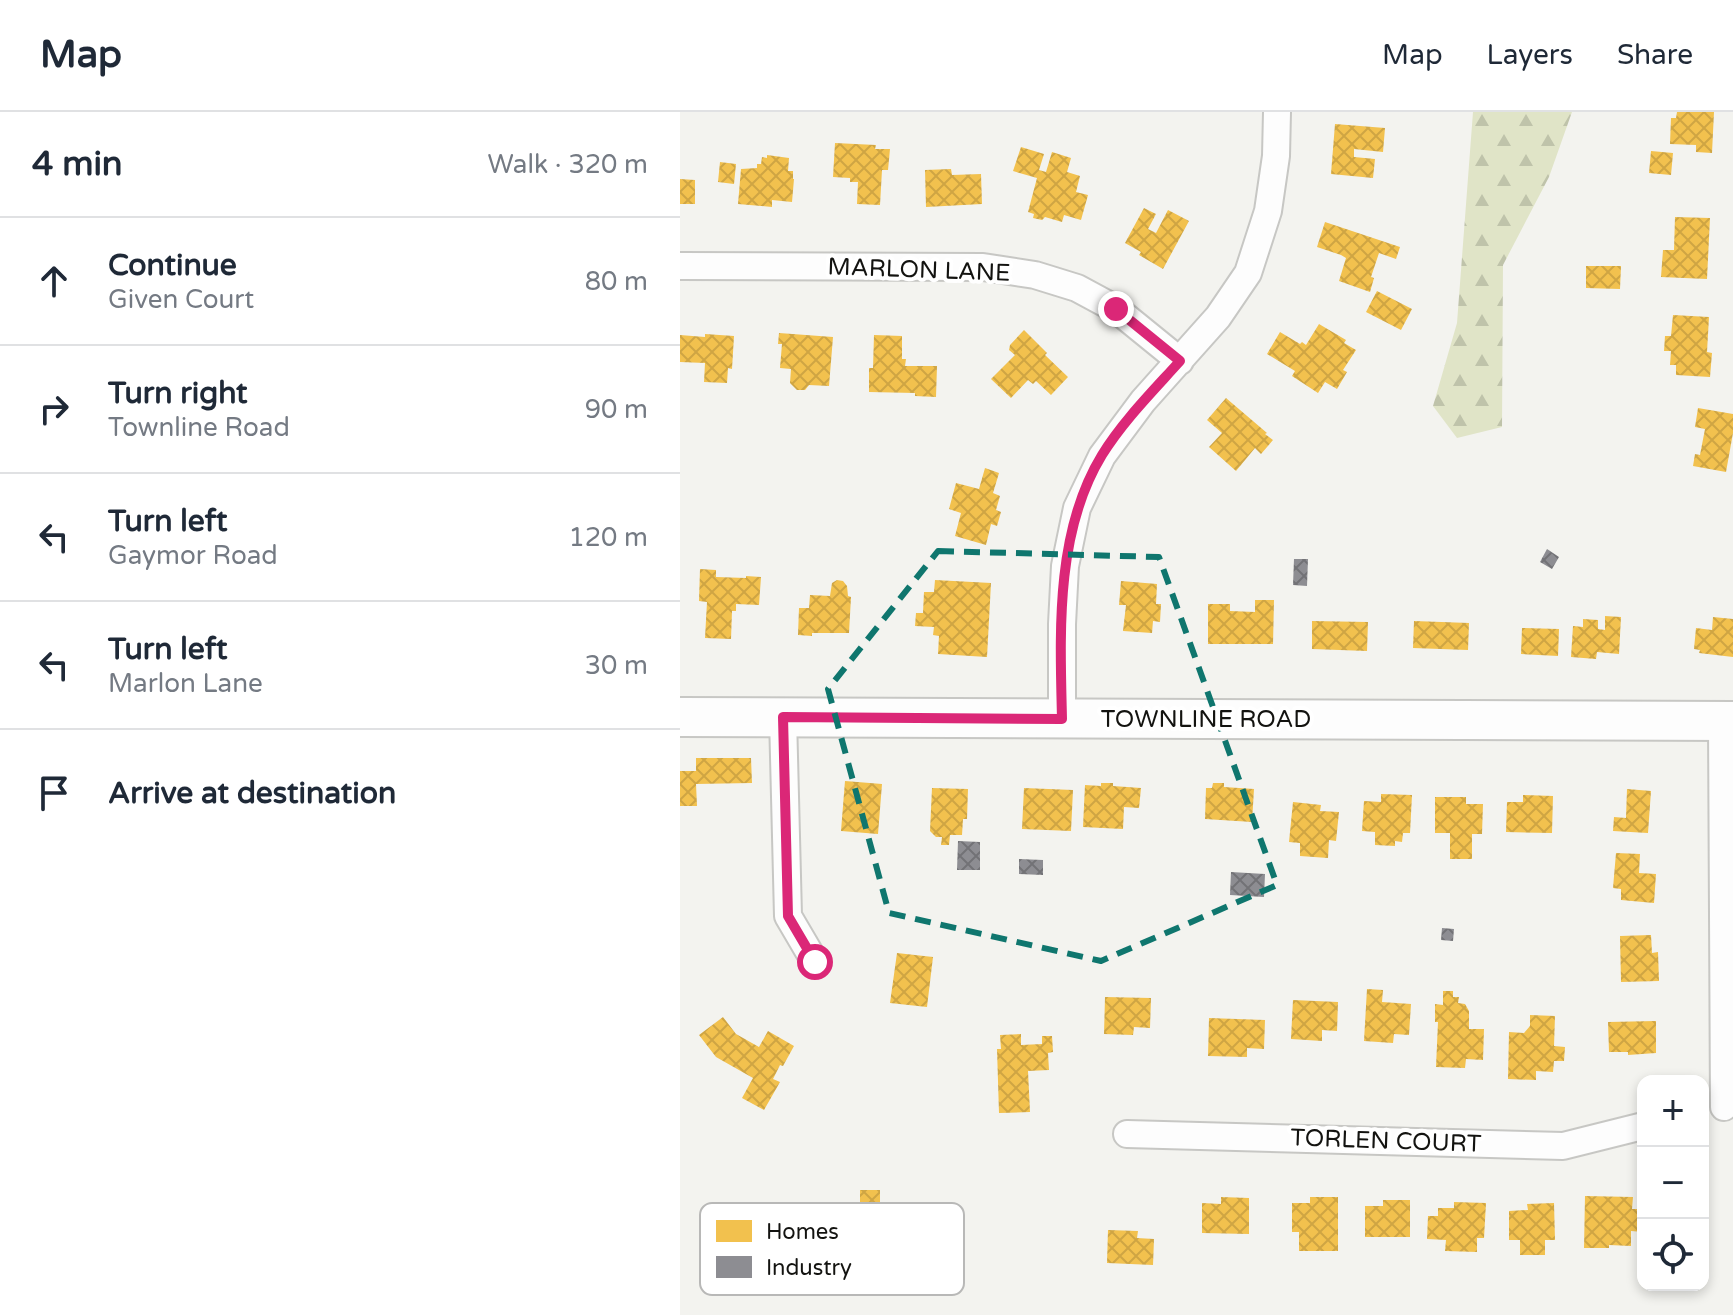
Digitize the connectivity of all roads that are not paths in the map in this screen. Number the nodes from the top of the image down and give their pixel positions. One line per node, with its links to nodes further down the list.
1 (1277, 112): 3 (street)
2 (680, 266): 3 (street, MARLON LANE)
3 (1180, 361): 6 (street)
4 (680, 717): 5 (street, TOWNLINE ROAD)
5 (783, 717): 6 (street, TOWNLINE ROAD); 8 (street)
6 (1062, 719): 7 (street, TOWNLINE ROAD)
7 (1727, 721): 9 (street)
8 (815, 962)
9 (1720, 1108)
10 (1637, 1128): 11 (street, TORLEN COURT)
11 (1127, 1134)

